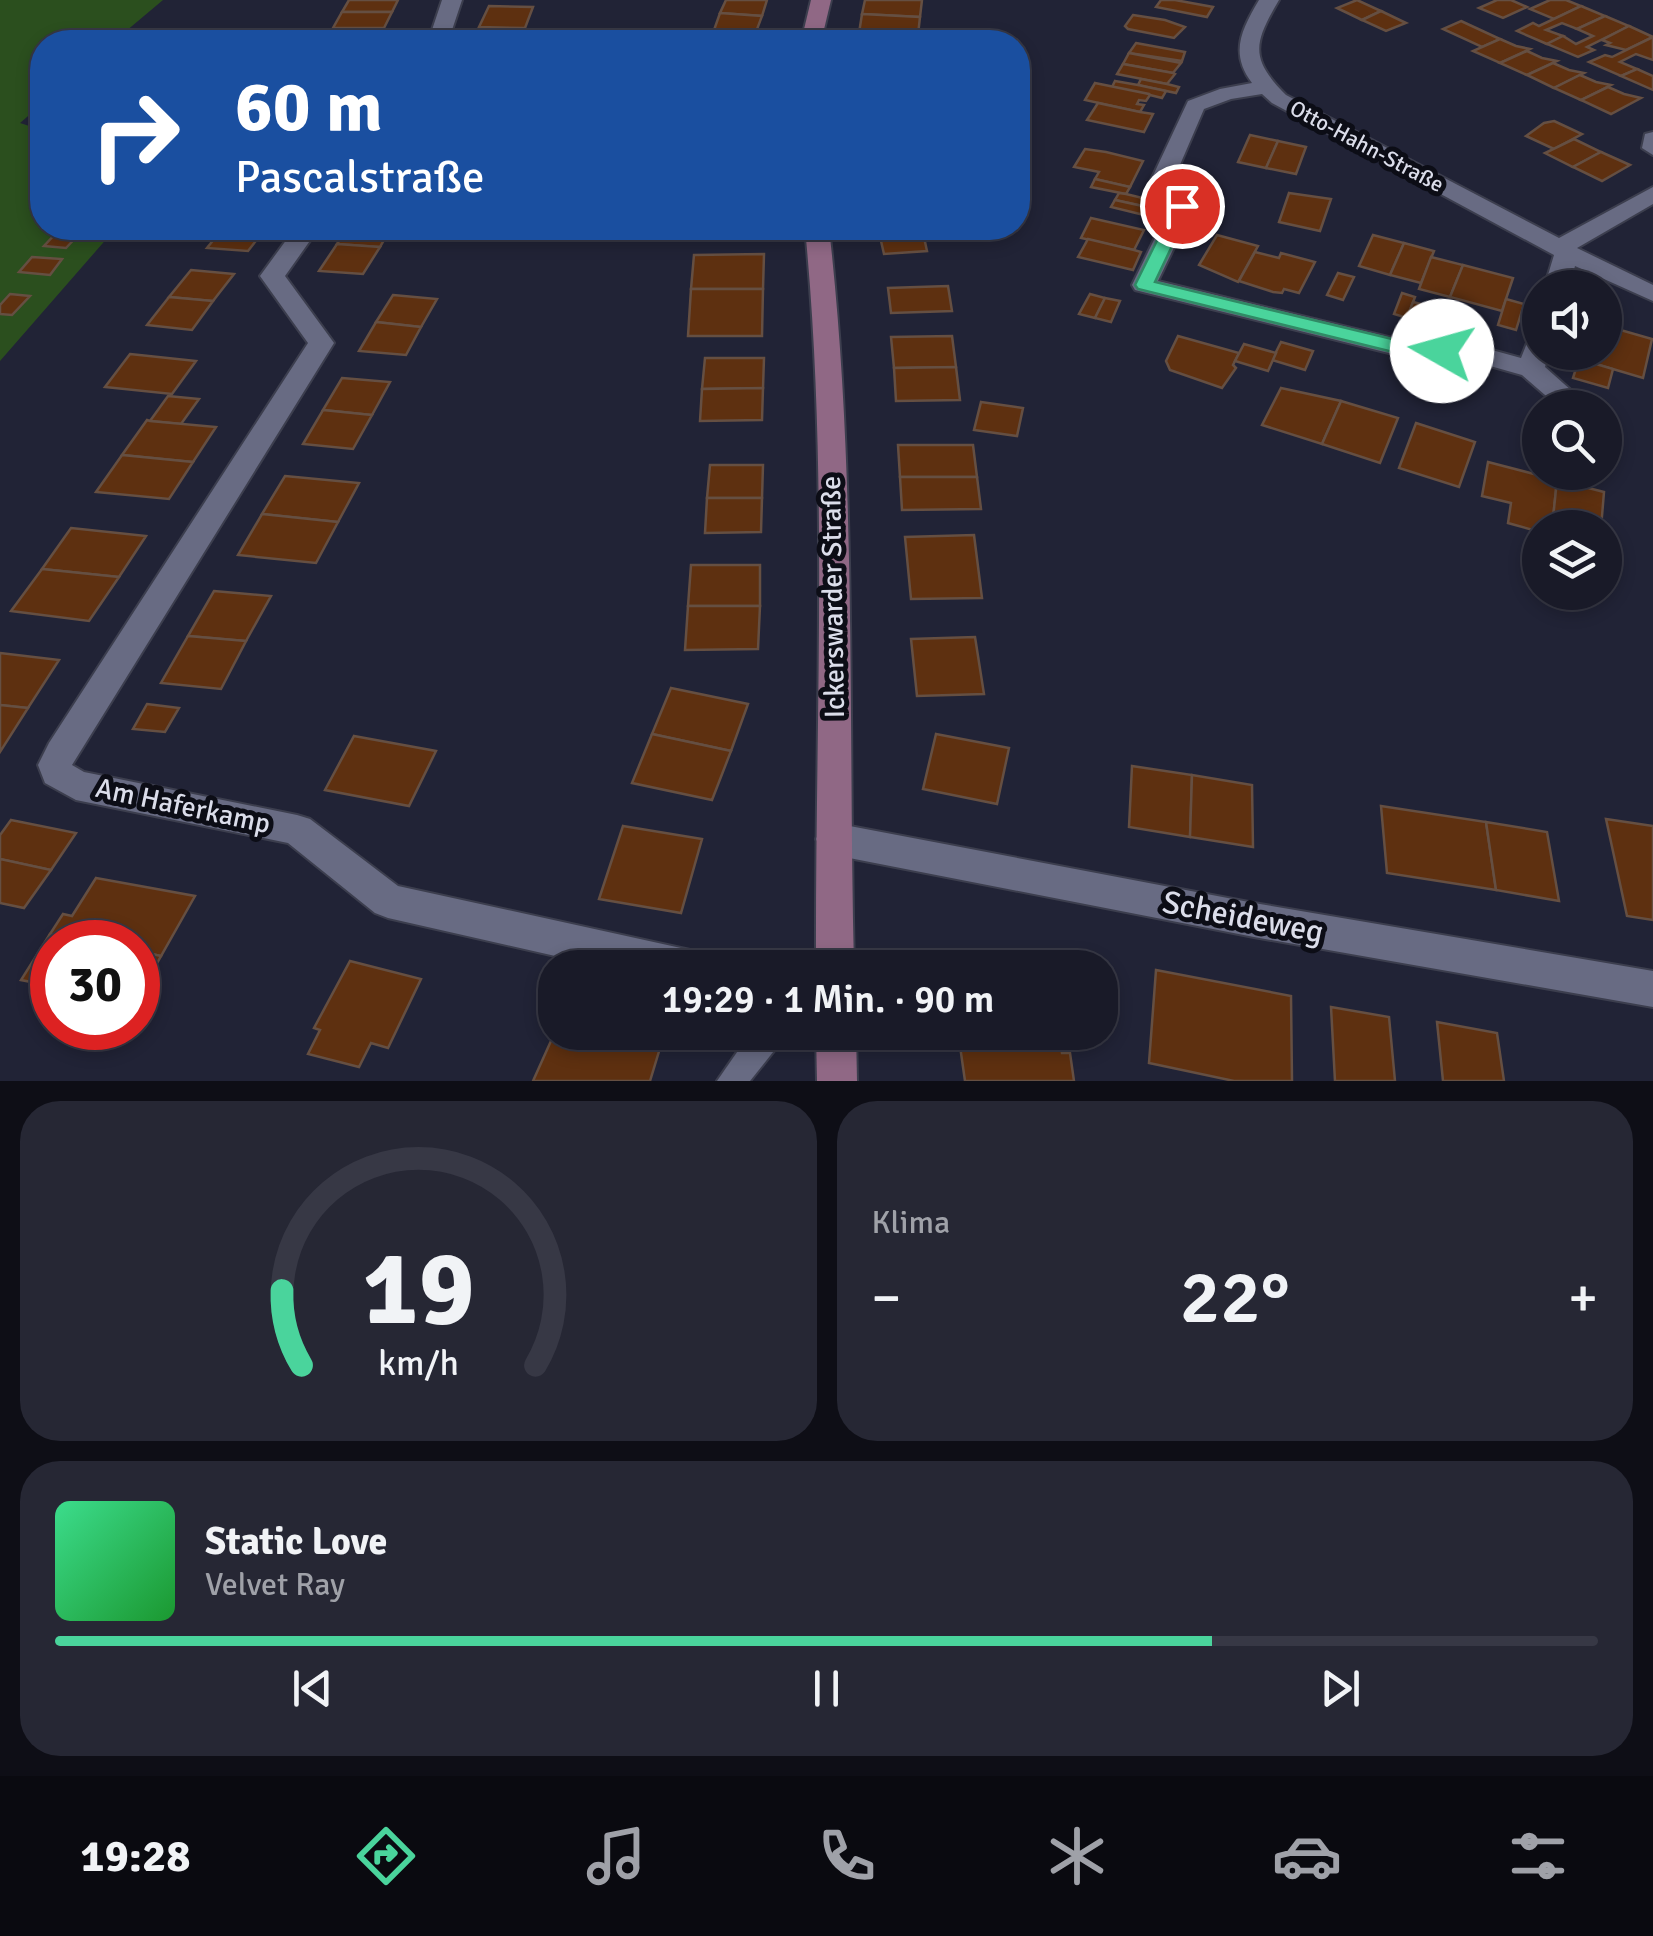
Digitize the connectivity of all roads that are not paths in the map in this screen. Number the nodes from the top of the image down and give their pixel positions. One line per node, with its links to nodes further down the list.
1 (452, 0): 4 (street)
2 (821, 0): 5 (main road)
3 (1269, 0): 6 (street, Otto-Hahn-Straße)
4 (442, 30)
5 (814, 30)
6 (1265, 87): 12 (street, Otto-Hahn-Straße); 15 (street)
7 (1653, 139): 8 (street)
8 (1653, 148)
9 (1653, 194): 12 (street)
10 (298, 240): 19 (street, Am Haferkamp)
11 (818, 240): 18 (main road, Ickerswarder Straße)
12 (1563, 250): 13 (street); 14 (street, Otto-Hahn-Straße)
13 (1559, 270)
14 (1653, 294)
15 (1522, 368)
16 (1530, 370): 17 (street)
17 (1555, 390)
18 (834, 839): 20 (main road, Ickerswarder Straße); 21 (street, Scheideweg)
19 (609, 950)
20 (835, 950)
21 (1653, 990)
22 (754, 1050): 24 (lane)
23 (836, 1050): 25 (main road)
24 (732, 1081)
25 (837, 1081)

